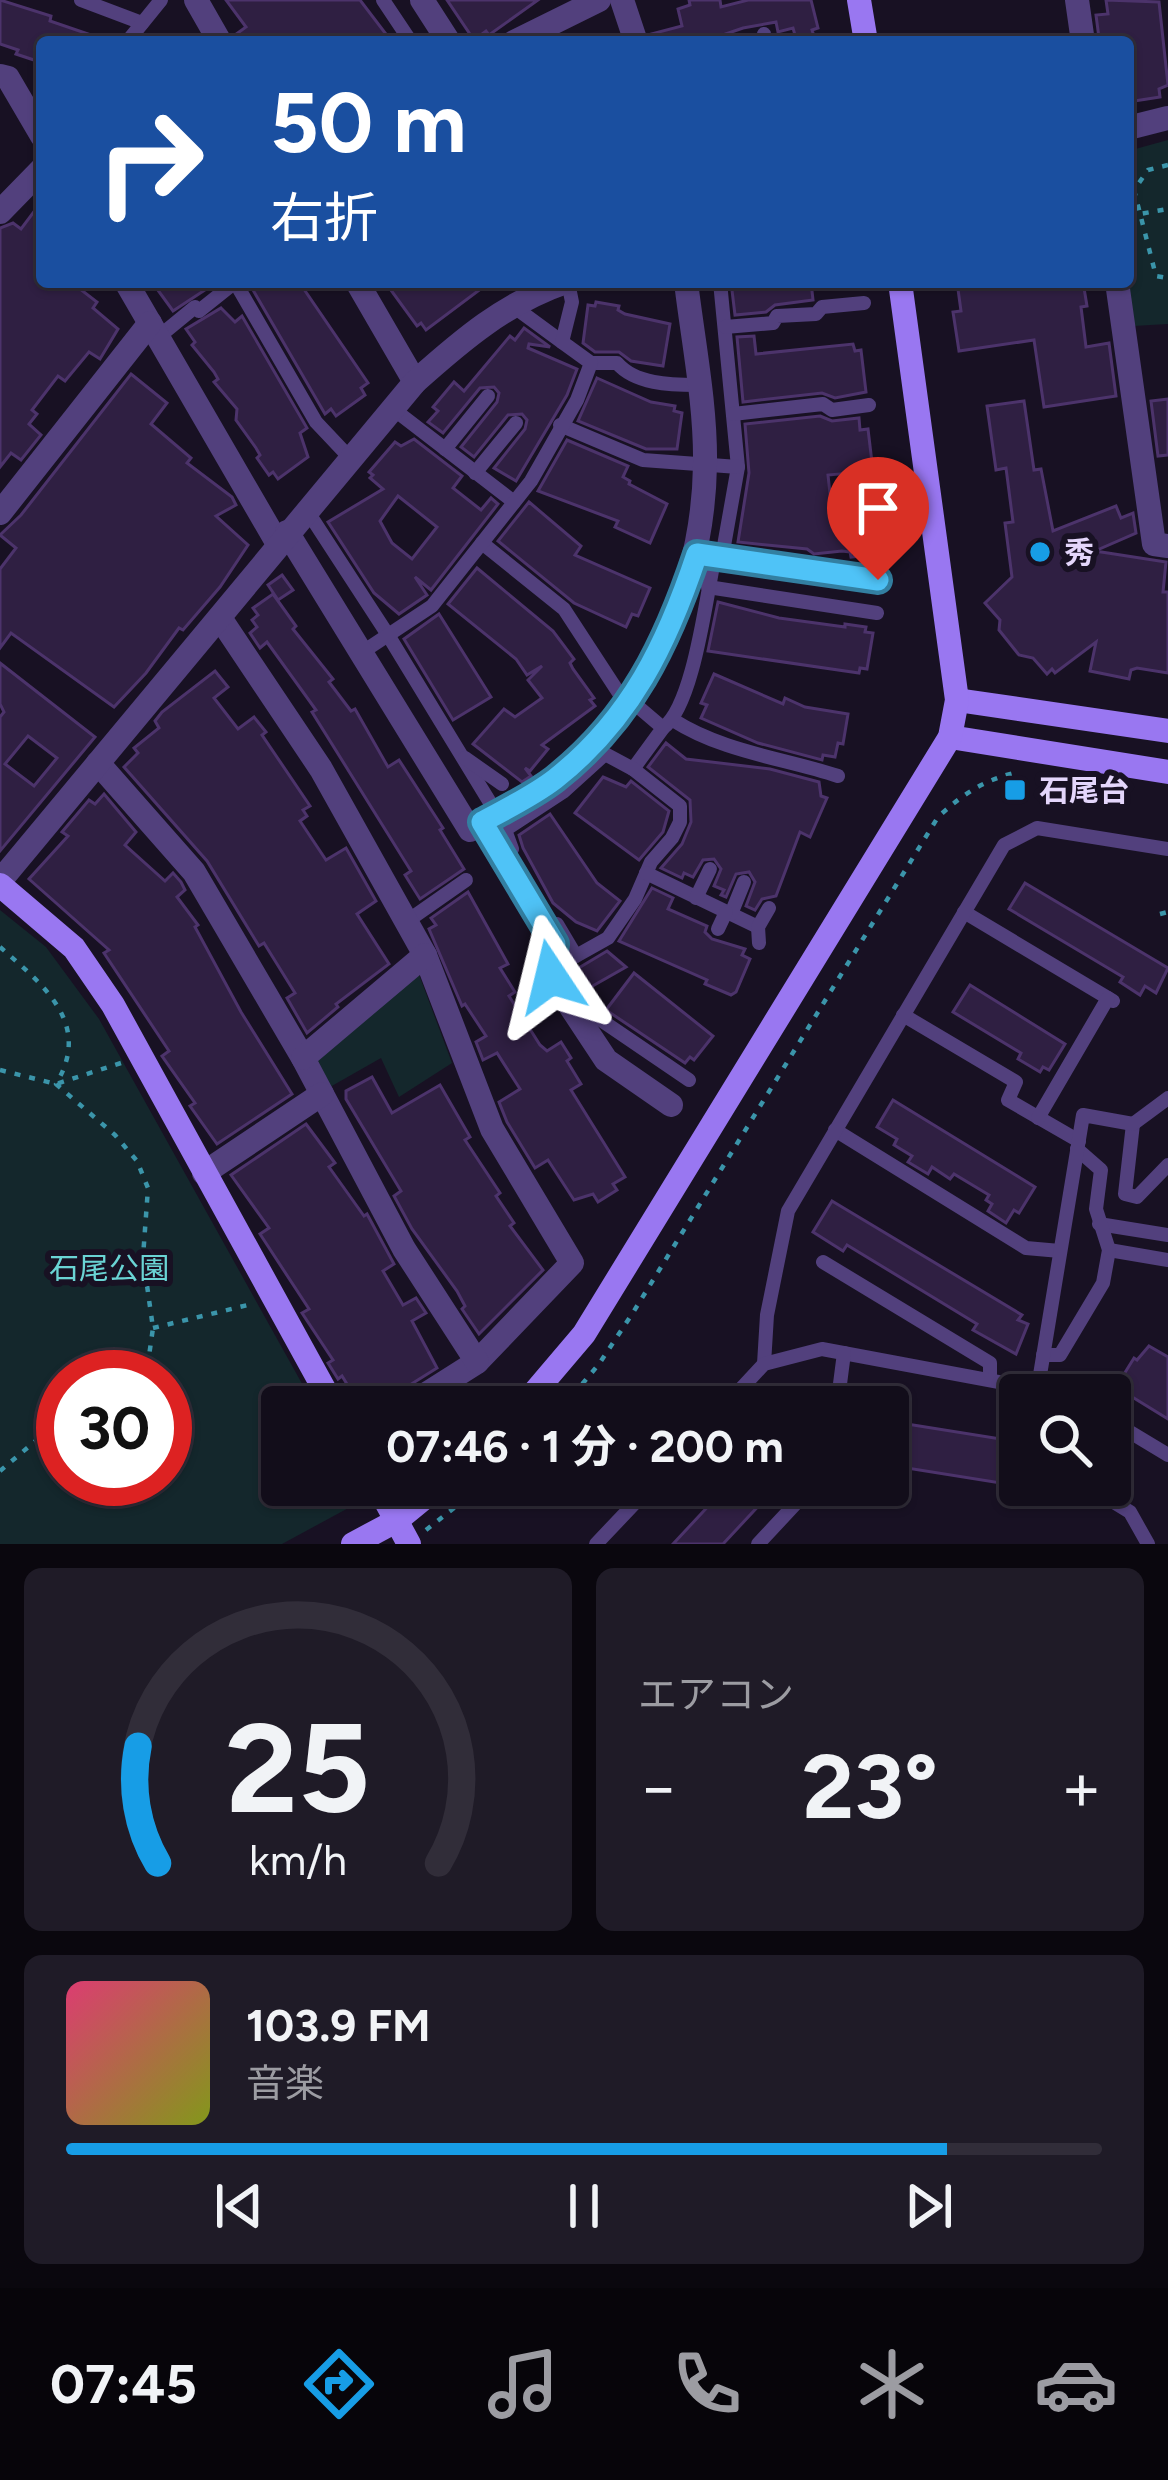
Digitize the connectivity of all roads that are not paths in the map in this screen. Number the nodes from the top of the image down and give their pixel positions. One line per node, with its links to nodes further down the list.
1 (81, 0): 10 (lane)
2 (161, 0): 10 (lane)
3 (196, 0): 12 (street)
4 (383, 0): 13 (lane)
5 (422, 0): 14 (street)
6 (599, 0): 15 (street)
7 (622, 0): 16 (street)
8 (860, 0): 17 (street)
9 (1076, 0): 18 (street)
10 (142, 23): 11 (lane)
11 (132, 36)
12 (217, 36)
13 (407, 36)
14 (445, 36)
15 (526, 36)
16 (634, 36)
17 (865, 36)
18 (1082, 36)
19 (0, 76): 21 (street)
20 (1168, 118): 22 (street)
21 (36, 120)
22 (1134, 126)
23 (36, 176): 24 (street)
24 (0, 212)
25 (130, 288): 38 (street)
26 (229, 288): 38 (lane)
27 (238, 288): 50 (lane)
28 (360, 288): 41 (street)
29 (550, 288): 36 (street)
30 (563, 288): 39 (lane)
31 (687, 288): 42 (street)
32 (721, 288): 37 (lane)
33 (902, 288): 67 (street)
34 (1118, 288): 59 (street)
35 (864, 303): 37 (lane)
36 (512, 306): 39 (lane); 41 (street)
37 (724, 326): 46 (lane)
38 (159, 327): 56 (street); 57 (street)
39 (562, 342): 40 (lane)
40 (591, 363): 42 (lane); 48 (lane)
41 (415, 382): 45 (street)
42 (698, 386): 51 (street)
43 (488, 396): 49 (lane)
44 (869, 405): 46 (lane)
45 (392, 408): 49 (lane); 50 (street)
46 (733, 414): 52 (lane)
47 (516, 422): 53 (lane)
48 (560, 425): 51 (lane); 54 (lane)
49 (446, 449): 53 (lane)
50 (350, 458): 55 (street)
51 (706, 462): 52 (lane); 60 (street)
52 (738, 466): 60 (lane)
53 (475, 472): 54 (lane)
54 (514, 502): 58 (lane)
55 (306, 509): 57 (street); 65 (lane)
56 (0, 513)
57 (282, 538): 64 (street); 66 (street)
58 (482, 543): 65 (lane); 68 (lane)
59 (1168, 546)
60 (711, 556): 61 (street); 62 (lane); 68 (street)
61 (878, 580)
62 (708, 586): 63 (lane); 69 (lane)
63 (877, 613)
64 (220, 618): 73 (street); 89 (street)
65 (388, 634): 66 (lane); 72 (lane)
66 (361, 653): 78 (street)
67 (957, 700): 70 (street); 71 (street)
68 (628, 701): 69 (lane); 78 (street)
69 (668, 724): 74 (lane); 76 (lane)
70 (1168, 731)
71 (950, 737): 75 (street); 120 (street)
72 (461, 755): 77 (lane); 78 (lane)
73 (98, 763): 84 (street); 94 (street)
74 (633, 769): 81 (lane); 92 (lane)
75 (1168, 772)
76 (838, 776)
77 (502, 784)
78 (489, 818): 98 (street)
79 (1168, 849): 87 (lane)
80 (710, 869): 85 (lane)
81 (646, 873): 85 (lane); 92 (lane)
82 (466, 880): 89 (lane)
83 (744, 882): 88 (lane)
84 (0, 883): 104 (street)
85 (696, 898): 88 (lane)
86 (769, 908): 88 (lane)
87 (964, 912): 93 (lane); 99 (lane)
88 (728, 913): 90 (lane)
89 (406, 922): 91 (street)
90 (718, 929)
91 (425, 955): 94 (street); 113 (street)
92 (576, 956): 95 (lane)
93 (903, 1016): 99 (lane); 101 (lane)
94 (303, 1058): 96 (street)
95 (689, 1080)
96 (322, 1094): 104 (street); 113 (street)
97 (1168, 1098): 100 (lane)
98 (671, 1105)
99 (1038, 1118): 102 (lane)
100 (1133, 1124): 102 (lane); 103 (lane)
101 (835, 1130): 108 (lane); 114 (lane)
102 (1078, 1145): 105 (lane); 108 (lane)
103 (1168, 1165)
104 (204, 1173): 118 (street)
105 (1099, 1224): 106 (lane); 107 (lane)
106 (1168, 1235)
107 (1109, 1250): 109 (lane); 112 (lane)
108 (1060, 1251): 112 (lane)
109 (1168, 1260)
110 (823, 1262): 116 (lane)
111 (844, 1353): 114 (lane); 116 (lane); 122 (lane)
112 (1043, 1354): 115 (lane)
113 (477, 1362): 119 (street)
114 (764, 1364): 121 (lane)
115 (1040, 1374)
116 (990, 1378): 117 (lane)
117 (999, 1380)
118 (322, 1386)
119 (439, 1386)
120 (541, 1386)
121 (744, 1386)
122 (840, 1386)
123 (1131, 1433): 124 (lane)
124 (1168, 1455)
125 (388, 1506): 130 (street)
126 (425, 1506): 130 (street)
127 (632, 1506): 132 (lane)
128 (793, 1506): 133 (lane)
129 (1120, 1506): 134 (lane)
130 (404, 1536): 131 (street)
131 (353, 1544)
132 (596, 1544)
133 (758, 1544)
134 (1148, 1544)

